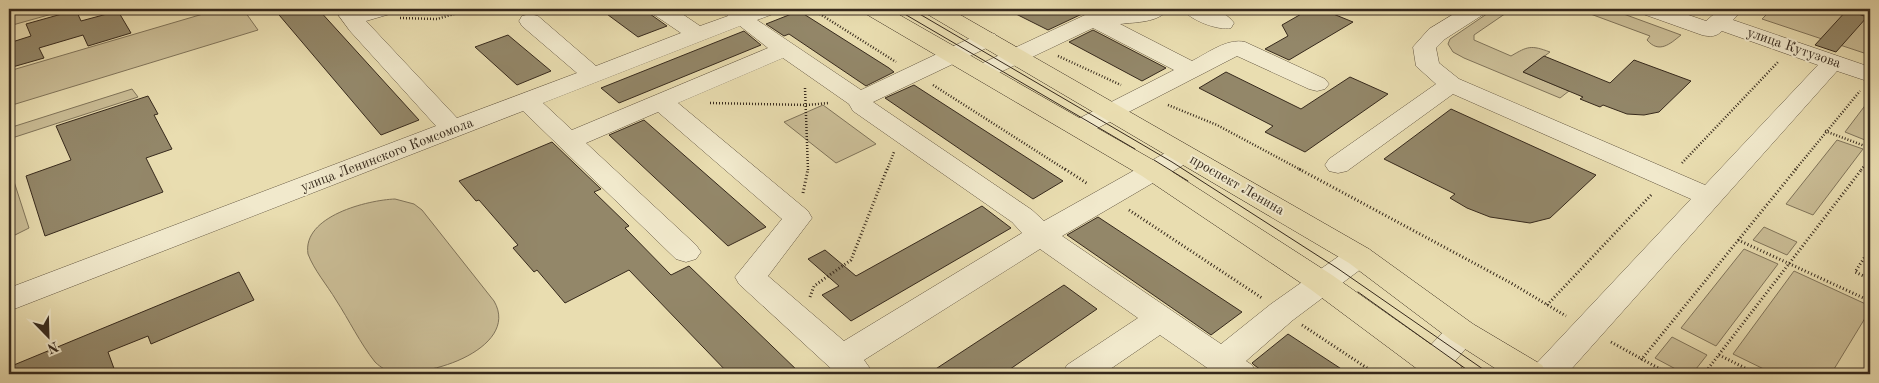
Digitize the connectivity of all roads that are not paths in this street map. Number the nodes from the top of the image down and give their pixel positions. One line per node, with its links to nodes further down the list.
1 (661, 9): 15 (street)
2 (874, 9): 18 (main road)
3 (935, 9): 16 (main road, проспект Ленина)
4 (1157, 9): 11 (street)
5 (1193, 9): 14 (street)
6 (1476, 9): 26 (street)
7 (1651, 9): 12 (street)
8 (747, 11): 15 (street, улица Ленинского Комсомола); 19 (street)
9 (348, 13): 10 (street); 32 (street)
10 (390, 14)
11 (1092, 14): 17 (street); 21 (street)
12 (1726, 15): 20 (street, улица Кутузова)
13 (530, 21): 23 (street)
14 (1223, 23)
15 (698, 35): 23 (street, улица Ленинского Комсомола)
16 (987, 39): 17 (main road, проспект Ленина); 18 (street)
17 (1028, 50): 22 (street); 30 (main road, проспект Ленина)
18 (954, 55): 22 (main road); 27 (street)
19 (795, 56): 27 (street); 29 (street)
20 (1833, 62): 24 (street, улица Кутузова); 37 (street)
21 (1190, 69): 25 (street); 30 (street)
22 (982, 72): 31 (main road)
23 (593, 75): 28 (street, улица Ленинского Комсомола)
24 (1867, 80)
25 (1317, 84)
26 (1451, 84): 35 (street); 37 (street)
27 (859, 100): 38 (street)
28 (526, 101): 32 (street, улица Ленинского Комсомола); 33 (street)
29 (661, 101): 33 (street); 45 (street)
30 (1111, 112): 31 (street); 34 (main road, проспект Ленина)
31 (1079, 128): 36 (main road)
32 (453, 129): 42 (street, улица Ленинского Комсомола)
33 (568, 140): 39 (street)
34 (1183, 154): 36 (street); 40 (main road, проспект Ленина)
35 (1338, 164)
36 (1151, 170): 38 (street); 41 (main road)
37 (1709, 197): 50 (street)
38 (1041, 235): 43 (street); 45 (street)
39 (686, 252)
40 (1359, 256): 41 (street); 44 (main road, проспект Ленина)
41 (1321, 282): 46 (street); 47 (main road)
42 (9, 300)
43 (1160, 319): 46 (street); 48 (street)
44 (1462, 332): 47 (street); 49 (main road, проспект Ленина)
45 (849, 366)
46 (1231, 368)
47 (1441, 369)
48 (1079, 374)
49 (1530, 374)
50 (1547, 374)

